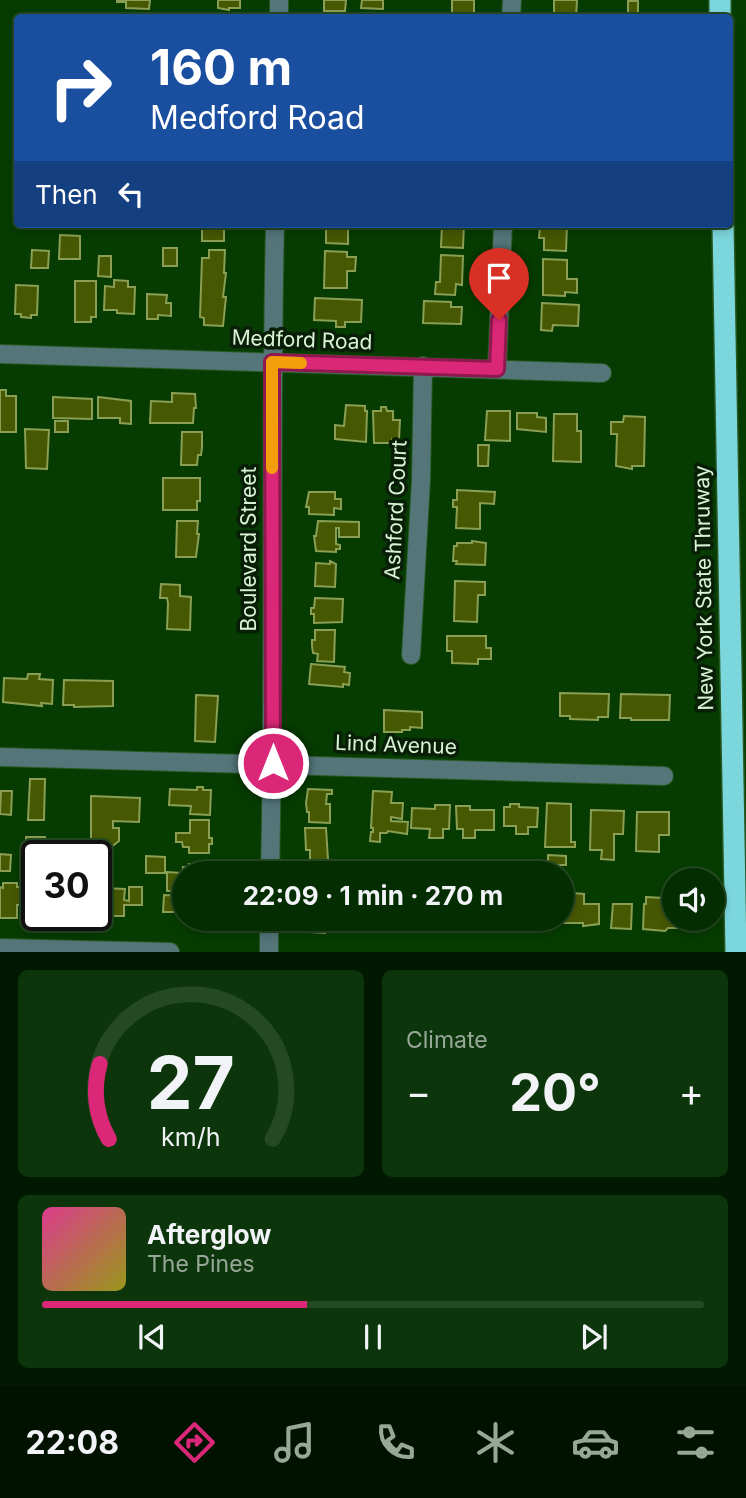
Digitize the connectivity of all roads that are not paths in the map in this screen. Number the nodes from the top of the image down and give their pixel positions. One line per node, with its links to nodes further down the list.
1 (275, 228): 5 (street, Boulevard Street)
2 (503, 228): 7 (street)
3 (723, 228): 18 (highway, New York State Thruway)
4 (0, 354): 5 (street, Medford Road)
5 (272, 362): 6 (street, Medford Road); 11 (street, Boulevard Street)
6 (423, 366): 7 (street, Medford Road); 9 (street, Ashford Court)
7 (497, 369): 8 (street, Medford Road)
8 (602, 373)
9 (411, 655)
10 (0, 757): 11 (street, Lind Avenue)
11 (273, 763): 12 (street, Lind Avenue); 13 (street, Boulevard Street)
12 (664, 776)
13 (270, 861)
14 (270, 931): 17 (street)
15 (0, 948): 16 (street)
16 (170, 952)
17 (269, 952)
18 (736, 952)

